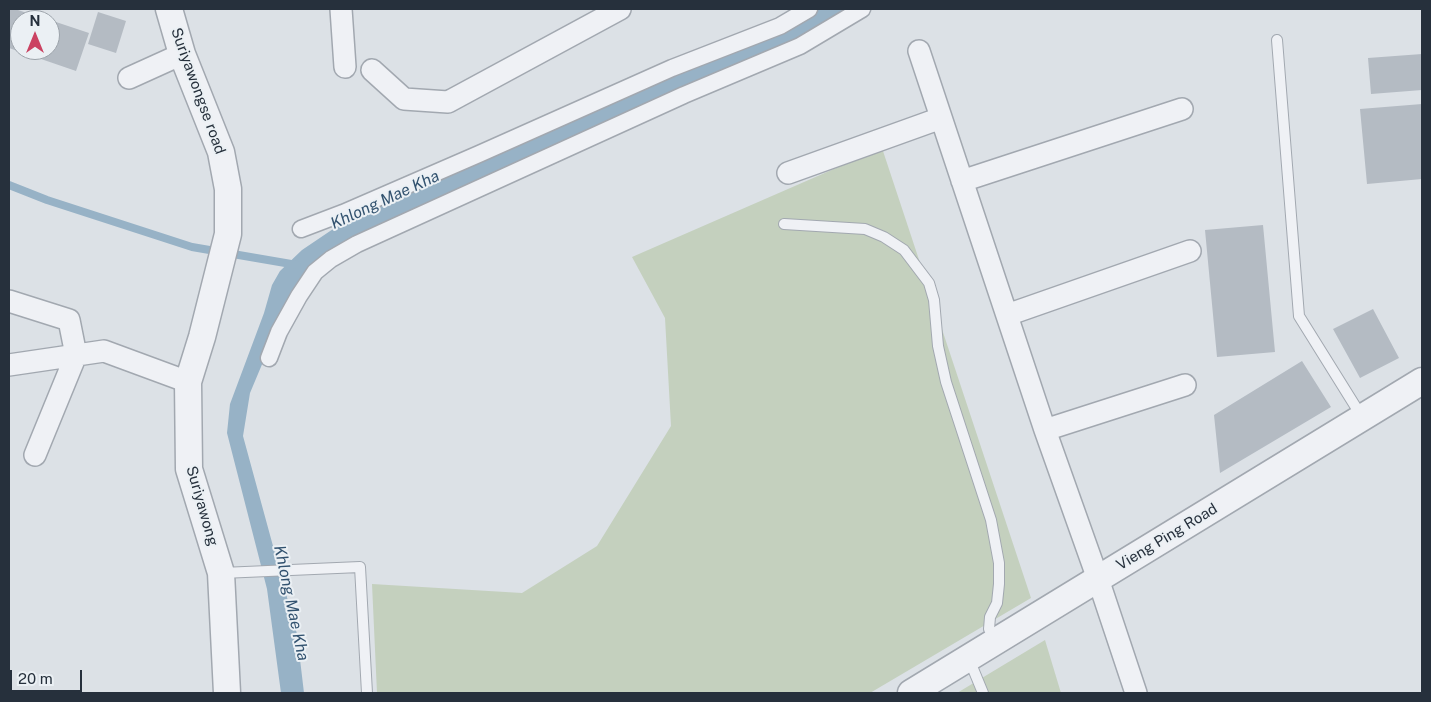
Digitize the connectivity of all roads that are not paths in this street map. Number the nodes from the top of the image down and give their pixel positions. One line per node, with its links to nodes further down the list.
1 (169, 9): 8 (street, Suriyawongse road)
2 (341, 9): 9 (street)
3 (620, 9): 10 (street)
4 (809, 9): 17 (street)
5 (862, 9): 23 (street)
6 (1277, 40): 28 (lane)
7 (919, 51): 13 (street)
8 (182, 54): 11 (street); 18 (street, Suriyawongse road)
9 (345, 67)
10 (372, 70)
11 (129, 78)
12 (1182, 110): 15 (street)
13 (941, 118): 14 (street); 15 (street)
14 (788, 173)
15 (962, 181): 21 (street)
16 (784, 224): 33 (lane)
17 (300, 229)
18 (228, 234): 26 (street, Suriyawong)
19 (1190, 251): 21 (street)
20 (9, 300): 22 (street)
21 (1007, 315): 29 (street)
22 (76, 355): 24 (street); 26 (street); 30 (street)
23 (269, 358)
24 (9, 365)
25 (1422, 381): 28 (street, Vieng Ping Road)
26 (188, 382): 31 (street, Suriyawong)
27 (1185, 385): 29 (street)
28 (1363, 418): 32 (street, Vieng Ping Road)
29 (1045, 430): 32 (street)
30 (35, 456)
31 (221, 573): 35 (street, Suriyawong); 36 (lane)
32 (1098, 579): 33 (street, Vieng Ping Road); 39 (street)
33 (995, 642): 34 (street, Vieng Ping Road)
34 (968, 658): 37 (street, Vieng Ping Road); 38 (lane)
35 (228, 693)
36 (366, 693)
37 (911, 693)
38 (984, 693)
39 (1136, 693)

